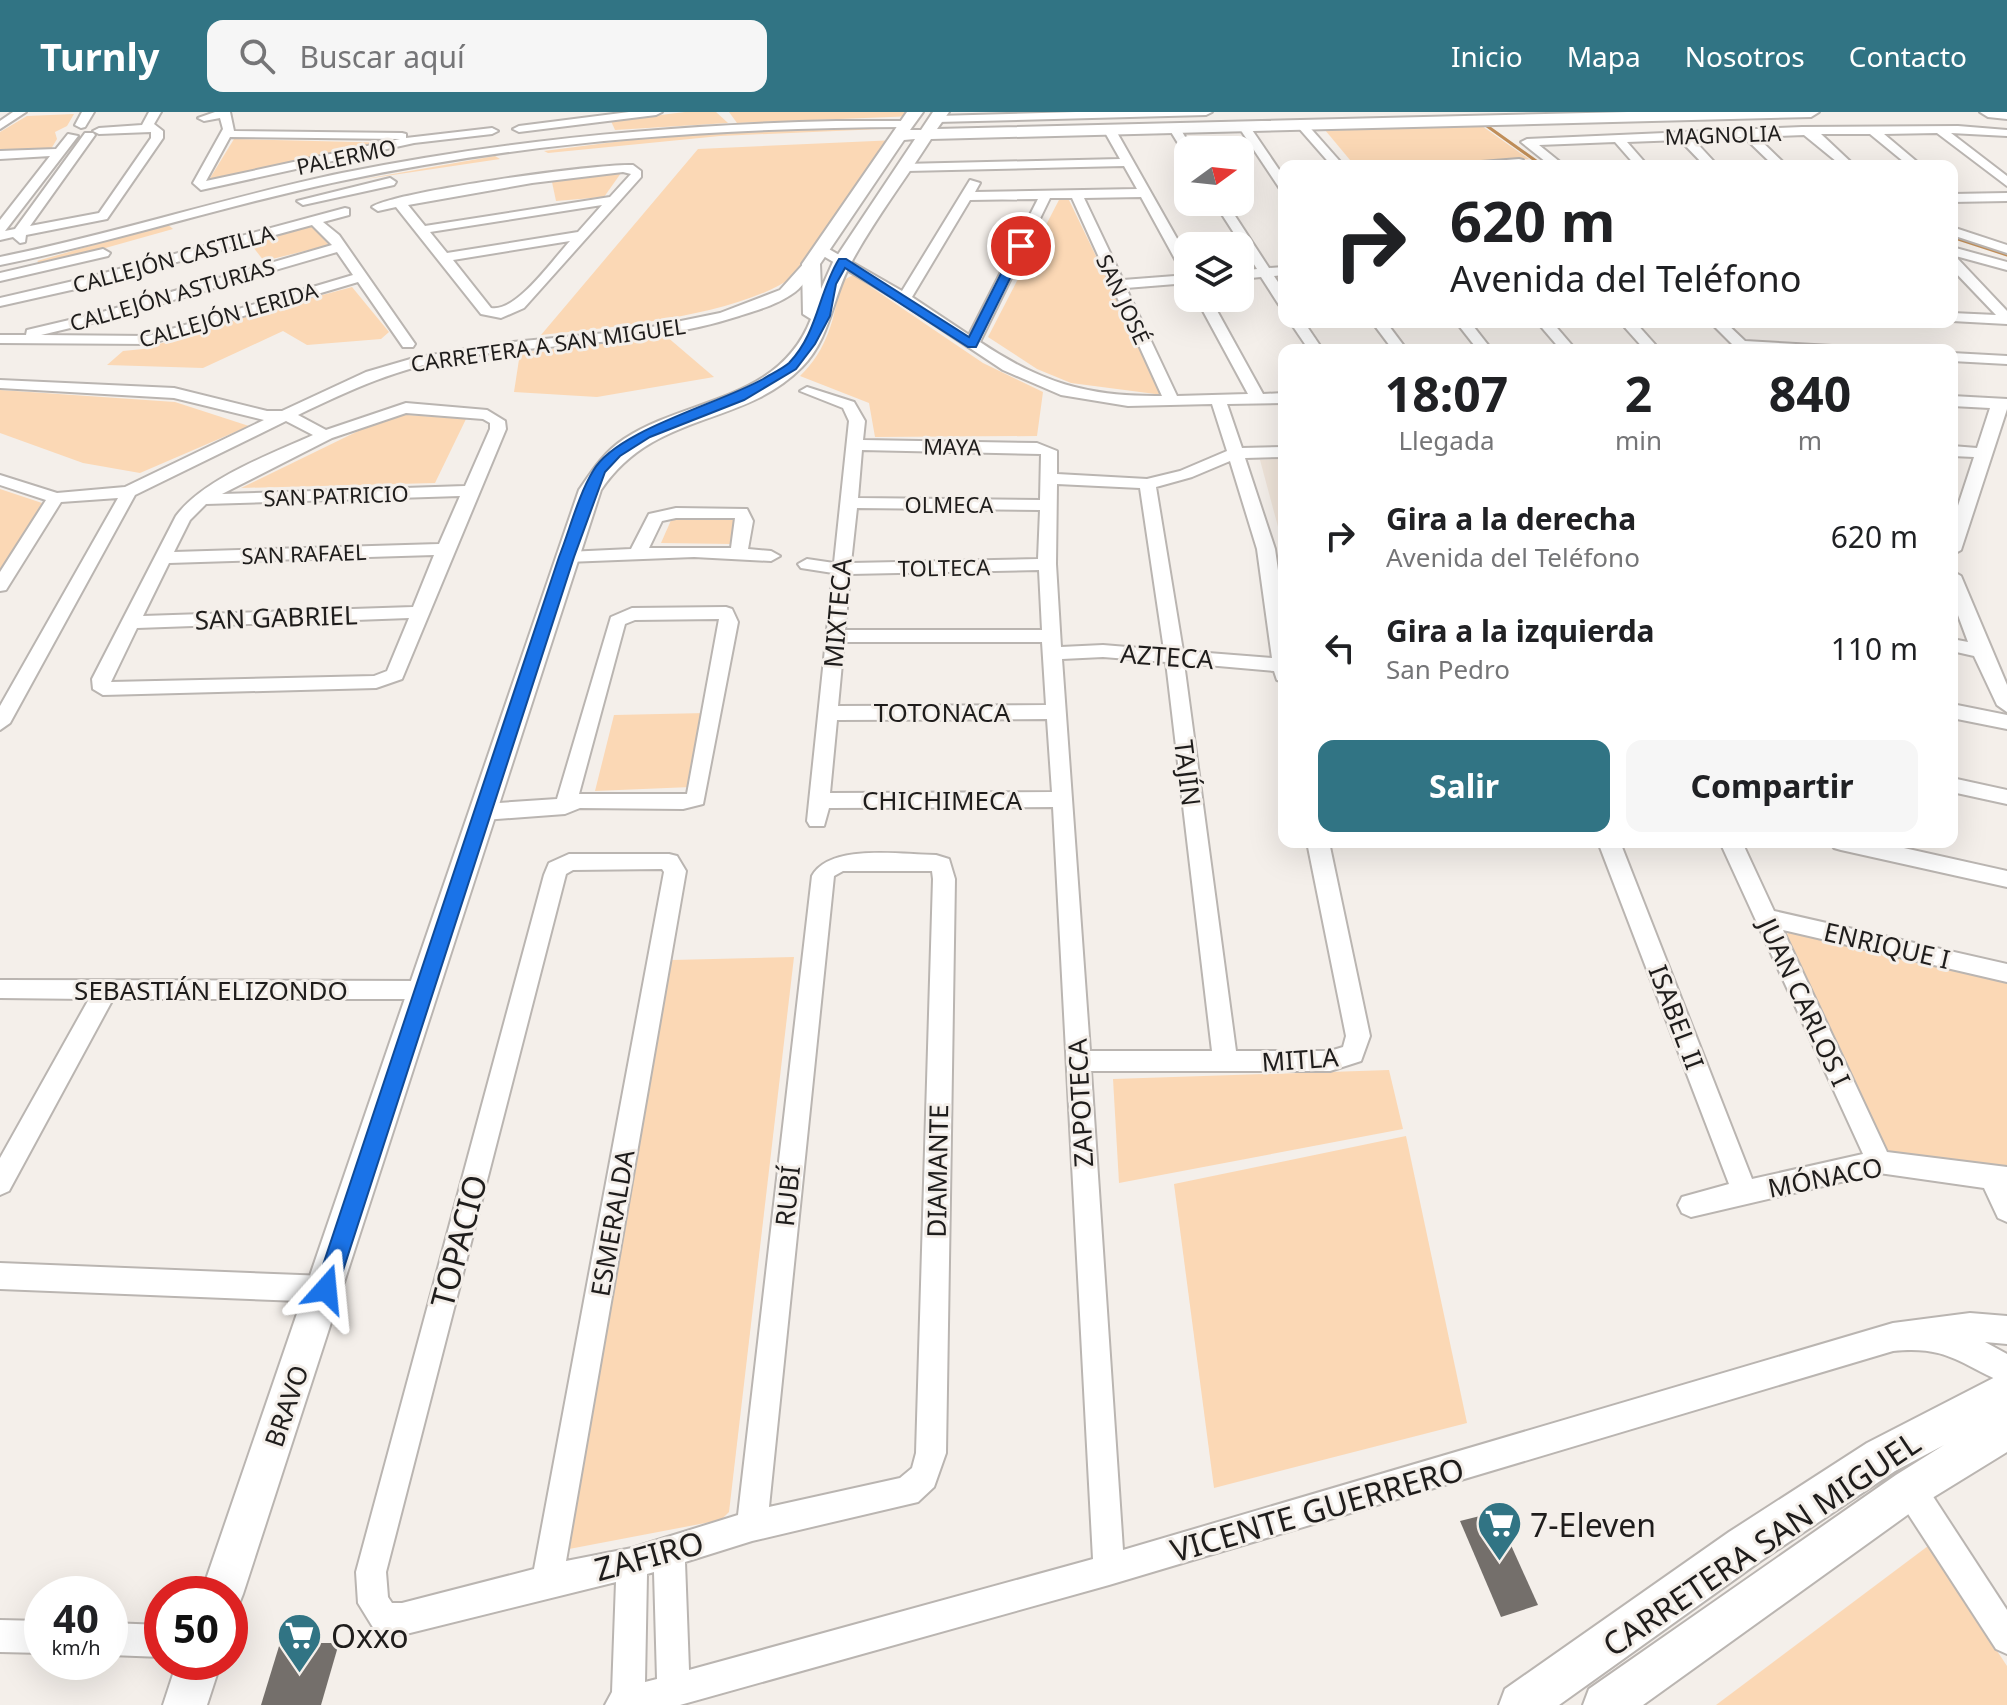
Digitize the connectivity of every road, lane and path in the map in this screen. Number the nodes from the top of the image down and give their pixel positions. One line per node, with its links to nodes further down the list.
1 (88, 112): 32 (street)
2 (155, 112): 28 (street)
3 (224, 112): 17 (street); 38 (street)
4 (544, 112): 25 (street)
5 (656, 112): 18 (street)
6 (1206, 112): 13 (street)
7 (1500, 112): 19 (main road)
8 (1790, 112): 9 (main road); 23 (main road); 36 (street)
9 (1811, 112)
10 (1988, 112): 15 (main road)
11 (23, 113): 24 (street)
12 (1092, 113): 13 (street); 19 (street)
13 (1155, 113)
14 (1027, 114): 19 (street); 21 (street)
15 (2007, 114)
16 (475, 116): 35 (street)
17 (204, 118)
18 (587, 120): 20 (street); 43 (street)
19 (1046, 120): 21 (main road)
20 (570, 122): 25 (street); 45 (street)
21 (935, 122): 22 (main road); 30 (main road); 58 (main road, BRAVO)
22 (908, 124): 43 (street); 47 (street); 97 (main road)
23 (1301, 124): 26 (main road); 49 (street)
24 (0, 126)
25 (542, 126): 29 (street)
26 (1244, 126): 27 (main road); 61 (street)
27 (1174, 127): 30 (main road); 40 (street)
28 (157, 128): 32 (street); 86 (street)
29 (519, 129)
30 (1109, 129): 56 (street)
31 (1939, 129): 33 (street, MAGNOLIA); 37 (street, MAGNOLIA); 65 (street)
32 (90, 130): 46 (street); 86 (street)
33 (1873, 130): 36 (street, MAGNOLIA); 55 (street)
34 (492, 131): 35 (street, PALERMO)
35 (474, 133): 44 (street, PALERMO)
36 (1813, 133): 39 (street, MAGNOLIA); 54 (street)
37 (2007, 133)
38 (227, 134): 44 (street); 64 (street, PALERMO)
39 (1747, 134): 41 (street, MAGNOLIA); 53 (street)
40 (1179, 136)
41 (1683, 136): 42 (street, MAGNOLIA); 52 (street)
42 (1618, 138): 50 (street, MAGNOLIA); 51 (street)
43 (592, 139): 45 (street)
44 (414, 140): 62 (street, PALERMO)
45 (574, 141): 47 (street)
46 (58, 152): 48 (street); 82 (street)
47 (522, 154): 59 (street); 60 (street)
48 (0, 155)
49 (1333, 160)
50 (1550, 160)
51 (1637, 160)
52 (1706, 160)
53 (1775, 160)
54 (1842, 160)
55 (1909, 160)
56 (1126, 162): 57 (street); 67 (street)
57 (981, 166): 58 (street); 69 (street)
58 (907, 167): 99 (main road, BRAVO)
59 (443, 172)
60 (337, 177): 66 (street); 68 (street)
61 (1278, 177)
62 (247, 178): 64 (street, PALERMO); 68 (street)
63 (401, 180): 66 (street)
64 (231, 181): 74 (street)
65 (2007, 182)
66 (344, 192): 79 (street)
67 (1144, 193): 71 (street); 90 (street)
68 (261, 195): 74 (street)
69 (968, 196): 70 (street); 115 (street)
70 (1045, 196): 71 (street); 128 (street)
71 (1077, 196): 112 (street, SAN JOSÉ)
72 (1958, 197): 73 (street)
73 (2007, 197)
74 (246, 199): 79 (street)
75 (613, 200): 76 (street); 83 (street); 88 (street)
76 (399, 202): 77 (street); 83 (street)
77 (378, 207)
78 (345, 212): 81 (street, CALLEJÓN CASTILLA)
79 (181, 216): 95 (street)
80 (1229, 216): 104 (street)
81 (314, 220): 91 (street); 116 (street, CALLEJÓN CASTILLA)
82 (0, 229)
83 (421, 230): 96 (street)
84 (1958, 232): 85 (street)
85 (2007, 232)
86 (19, 233): 89 (street); 95 (street)
87 (1958, 233): 92 (street)
88 (582, 235): 96 (street); 96 (street)
89 (0, 236)
90 (1174, 246)
91 (339, 247): 107 (street); 126 (street, CALLEJÓN ASTURIAS)
92 (2007, 249)
93 (112, 251): 102 (street)
94 (1958, 253): 100 (street)
95 (22, 257): 98 (street); 102 (street)
96 (443, 258)
97 (816, 258): 99 (street); 113 (main road); 117 (street, CARRETERA A SAN MIGUEL)
98 (0, 261)
99 (842, 262): 111 (main road, BRAVO); 115 (street)
100 (2007, 266)
101 (1958, 268): 110 (street)
102 (25, 272): 105 (street)
103 (1278, 272): 104 (street)
104 (1264, 273): 106 (street); 114 (street)
105 (0, 274)
106 (1254, 274)
107 (360, 277): 126 (street, CALLEJÓN LERIDA); 127 (street)
108 (1958, 279): 110 (street)
109 (1174, 280): 112 (street)
110 (1969, 280): 120 (street)
111 (830, 284): 113 (street, CARRETERA A SAN MIGUEL); 121 (main road, BRAVO)
112 (1117, 285): 141 (street, SAN JOSÉ)
113 (811, 292): 117 (street, CARRETERA A SAN MIGUEL); 121 (main road)
114 (1278, 293)
115 (904, 298): 128 (street)
116 (0, 302)
117 (740, 311): 143 (street, CARRETERA A SAN MIGUEL)
118 (1211, 312): 138 (street)
119 (1958, 317): 120 (street)
120 (2007, 319)
121 (816, 328): 164 (main road, BRAVO)
122 (1468, 328): 129 (street)
123 (1549, 328): 130 (street)
124 (1633, 328): 131 (street)
125 (1723, 328): 132 (street)
126 (3, 339)
127 (408, 344)
128 (972, 344): 141 (street)
129 (1480, 344)
130 (1564, 344)
131 (1647, 344)
132 (1740, 344)
133 (1958, 357): 134 (street)
134 (2007, 360)
135 (0, 384): 143 (street)
136 (807, 391): 146 (street, MIXTECA)
137 (1278, 398): 138 (street)
138 (1258, 399): 139 (street)
139 (1219, 401): 141 (street); 150 (street)
140 (1958, 401): 142 (street)
141 (1172, 402)
142 (2003, 404): 151 (street)
143 (275, 419): 144 (street); 145 (street); 156 (street, CARRETERA A SAN MIGUEL)
144 (324, 435): 145 (street); 155 (street)
145 (307, 444): 157 (street)
146 (854, 445): 147 (street, MAYA); 159 (street, MIXTECA)
147 (1049, 451): 152 (street, ZAPOTECA)
148 (1958, 451): 151 (street)
149 (1278, 452): 150 (street)
150 (1235, 453): 154 (street); 163 (street)
151 (1985, 453): 161 (street)
152 (1050, 479): 154 (street); 160 (street, ZAPOTECA)
153 (0, 480): 158 (street)
154 (1147, 484): 182 (street, TAJÍN)
155 (470, 491): 157 (street, SAN PATRICIO); 162 (street)
156 (126, 498): 158 (street); 189 (street)
157 (202, 499): 169 (street)
158 (53, 503): 173 (street)
159 (848, 503): 160 (street, OLMECA); 172 (street, MIXTECA)
160 (1050, 505): 171 (street, ZAPOTECA)
161 (1958, 532)
162 (445, 549): 169 (street, SAN RAFAEL); 175 (street)
163 (1266, 549): 167 (street); 177 (street)
164 (569, 550): 165 (street); 194 (main road, BRAVO)
165 (645, 551): 166 (street); 166 (street)
166 (739, 553): 168 (street)
167 (1278, 553)
168 (771, 556)
169 (163, 558): 176 (street)
170 (807, 564): 172 (street, TOLTECA)
171 (1047, 564): 172 (street, TOLTECA); 179 (street, ZAPOTECA)
172 (840, 569): 178 (street, MIXTECA)
173 (0, 586)
174 (1958, 592): 181 (street)
175 (421, 612): 176 (street, SAN GABRIEL); 176 (street)
176 (132, 622)
177 (1278, 634)
178 (836, 636): 179 (street); 187 (street, MIXTECA)
179 (1051, 644): 182 (street, AZTECA); 185 (street, ZAPOTECA)
180 (1958, 646): 181 (street)
181 (1981, 651): 184 (street)
182 (1174, 655): 183 (street, AZTECA); 209 (street, TAJÍN)
183 (1278, 669)
184 (2007, 705)
185 (1057, 712): 187 (street, TOTONACA); 192 (street, ZAPOTECA)
186 (1958, 712): 188 (street)
187 (828, 713): 195 (street, MIXTECA)
188 (2007, 722)
189 (0, 723)
190 (1958, 786): 191 (street)
191 (2007, 797)
192 (1063, 799): 195 (street, CHICHIMECA); 208 (street, ZAPOTECA)
193 (571, 801): 193 (street); 194 (street)
194 (486, 804): 207 (main road, BRAVO)
195 (819, 811)
196 (1319, 848): 209 (street, MITLA)
197 (1611, 848): 213 (street, ISABEL II)
198 (1734, 848): 203 (street, JUAN CARLOS I)
199 (1868, 848): 202 (street)
200 (672, 865): 230 (street, ESMERALDA); 231 (street, TOPACIO)
201 (827, 869): 223 (street, DIAMANTE); 225 (street, RUBÍ)
202 (2007, 879)
203 (1767, 918): 204 (street, ENRIQUE I); 210 (street, JUAN CARLOS I)
204 (2007, 973)
205 (0, 989): 206 (street, SEBASTIÁN ELIZONDO)
206 (106, 990): 207 (street, SEBASTIÁN ELIZONDO); 212 (street)
207 (422, 990): 217 (main road, BRAVO)
208 (1077, 1061): 209 (street, MITLA); 228 (street, ZAPOTECA)
209 (1225, 1062)
210 (1879, 1162): 211 (street, MÓNACO); 213 (street, MÓNACO)
211 (1999, 1177): 215 (street)
212 (0, 1183)
213 (1745, 1193): 214 (street, MÓNACO)
214 (1691, 1205)
215 (2007, 1210)
216 (0, 1276): 217 (street)
217 (326, 1289): 229 (main road, BRAVO)
218 (2007, 1330): 219 (street)
219 (1923, 1334): 220 (street, VICENTE GUERRERO); 228 (street, VICENTE GUERRERO)
220 (2007, 1370)
221 (2007, 1390): 239 (main road, CARRETERA SAN MIGUEL)
222 (2007, 1429): 224 (main road, CARRETERA SAN MIGUEL)
223 (924, 1477): 225 (street, ZAFIRO)
224 (1910, 1489): 234 (street); 240 (main road, CARRETERA SAN MIGUEL)
225 (752, 1526): 226 (street, ZAFIRO)
226 (669, 1552): 227 (street, ZAFIRO); 236 (street)
227 (632, 1563): 230 (street, ZAFIRO); 237 (street)
228 (1109, 1570): 236 (street, VICENTE GUERRERO)
229 (228, 1576)
230 (547, 1581): 231 (street, ZAFIRO)
231 (374, 1607)
232 (0, 1636): 233 (street)
233 (24, 1637)
234 (2007, 1638)
235 (193, 1680): 238 (main road)
236 (674, 1689): 237 (street, VICENTE GUERRERO)
237 (624, 1704)
238 (185, 1705)
239 (1521, 1705)
240 (1605, 1705)

